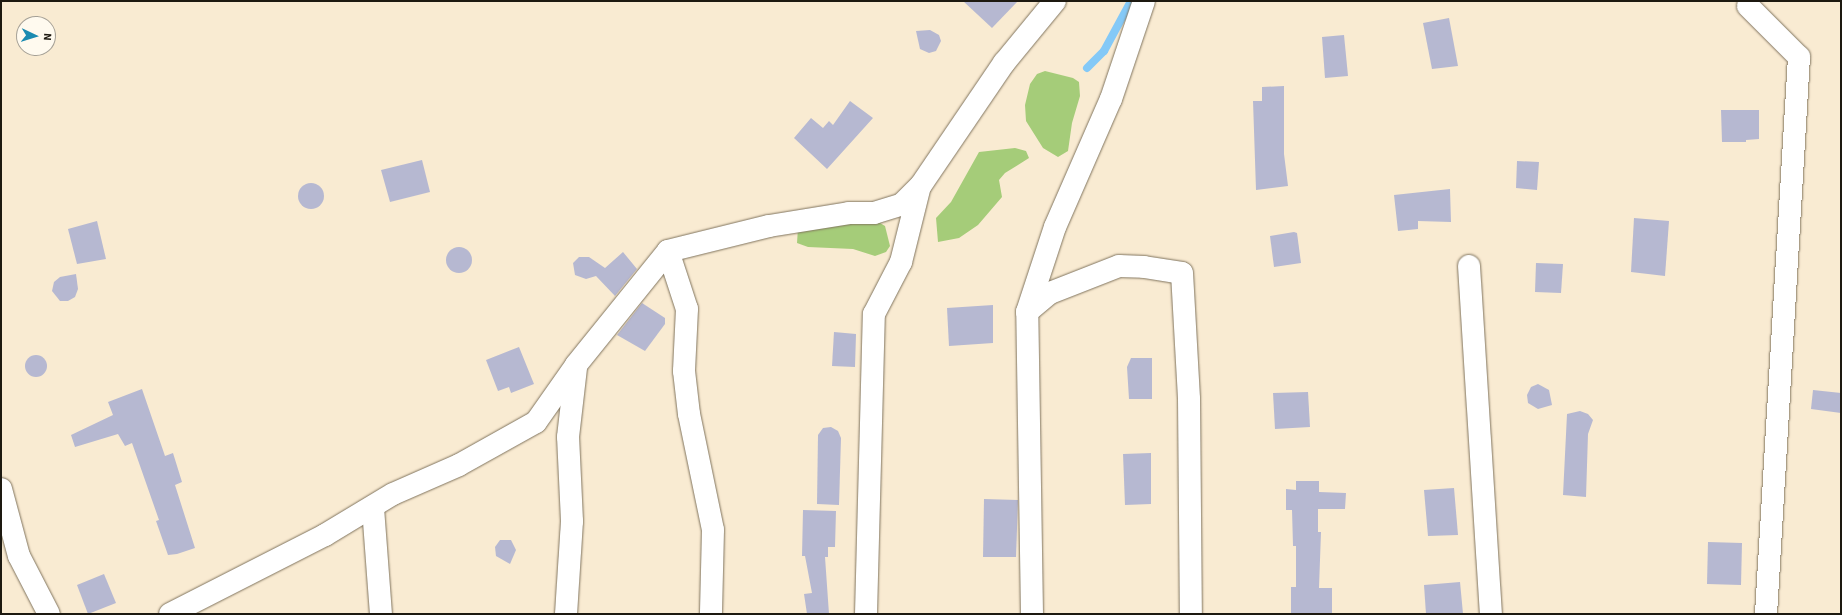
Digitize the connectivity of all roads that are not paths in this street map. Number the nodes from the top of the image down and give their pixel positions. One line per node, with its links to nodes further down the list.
1 (1056, 1): 4 (street)
2 (1144, 1): 7 (street)
3 (1748, 6): 20 (street)
4 (921, 185): 5 (street); 16 (street)
5 (668, 251): 8 (street); 15 (street)
6 (1469, 266): 19 (street)
7 (1027, 312): 17 (street); 18 (street)
8 (576, 365): 10 (street); 14 (street)
9 (1, 489): 11 (street)
10 (373, 508): 12 (street); 13 (street)
11 (49, 614)
12 (170, 614)
13 (381, 614)
14 (566, 614)
15 (710, 614)
16 (866, 614)
17 (1032, 614)
18 (1191, 614)
19 (1491, 614)
20 (1766, 614)

